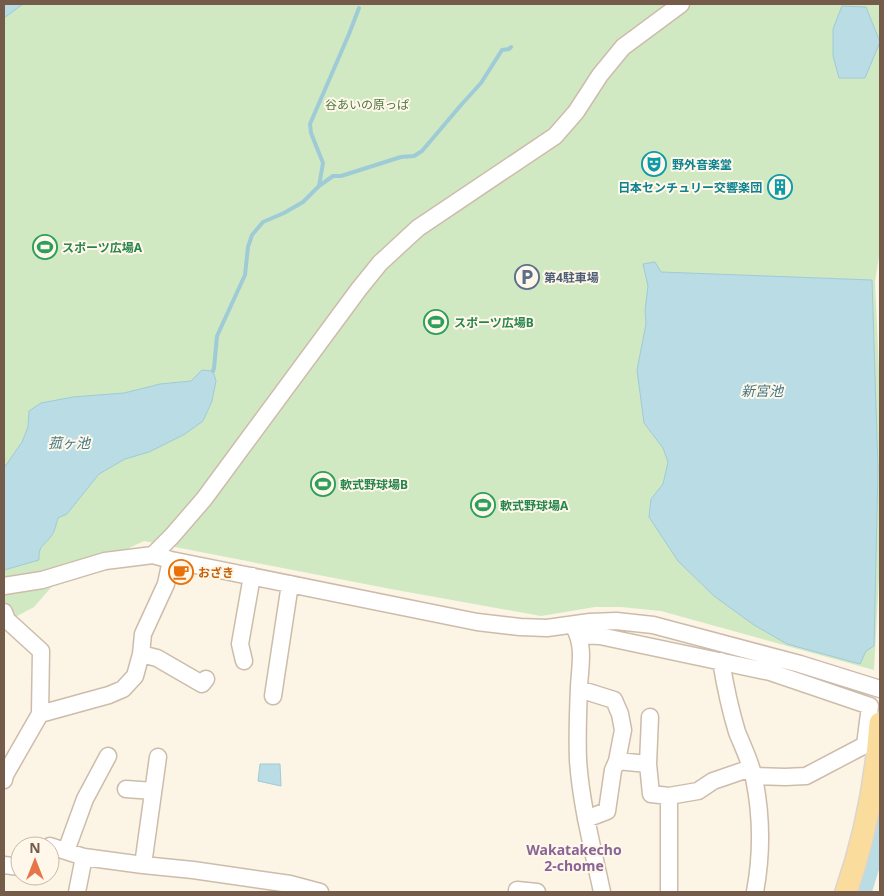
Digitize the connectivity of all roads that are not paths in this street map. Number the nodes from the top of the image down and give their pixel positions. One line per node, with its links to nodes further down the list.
1 (675, 4): 3 (street)
2 (681, 4): 3 (street)
3 (153, 555): 4 (street); 7 (street)
4 (172, 560): 5 (street); 10 (street)
5 (252, 576): 6 (street); 11 (street)
6 (290, 584): 9 (street); 18 (street)
7 (4, 586)
8 (4, 612): 19 (street)
9 (575, 630): 12 (street); 13 (street); 16 (street)
10 (142, 654): 14 (street); 19 (street)
11 (244, 661)
12 (721, 661): 15 (street); 26 (street)
13 (800, 664): 15 (street); 17 (street)
14 (206, 679)
15 (794, 680): 26 (street)
16 (579, 689): 24 (street); 31 (street)
17 (880, 689)
18 (274, 696)
19 (40, 714): 27 (street)
20 (650, 717): 25 (street)
21 (880, 723): 43 (main road)
22 (108, 756): 33 (street)
23 (158, 757): 29 (street)
24 (617, 761): 25 (street); 31 (street)
25 (648, 764): 30 (street)
26 (752, 772): 30 (street); 42 (street)
27 (4, 780)
28 (126, 789): 29 (street)
29 (153, 792): 35 (street)
30 (668, 796): 41 (street)
31 (586, 819): 40 (street)
32 (60, 849): 33 (street)
33 (66, 851): 34 (street)
34 (84, 857): 35 (street); 36 (street)
35 (143, 865): 37 (street)
36 (77, 892)
37 (320, 892)
38 (517, 892): 39 (street)
39 (537, 892)
40 (602, 892)
41 (668, 892)
42 (756, 892)
43 (846, 892)

